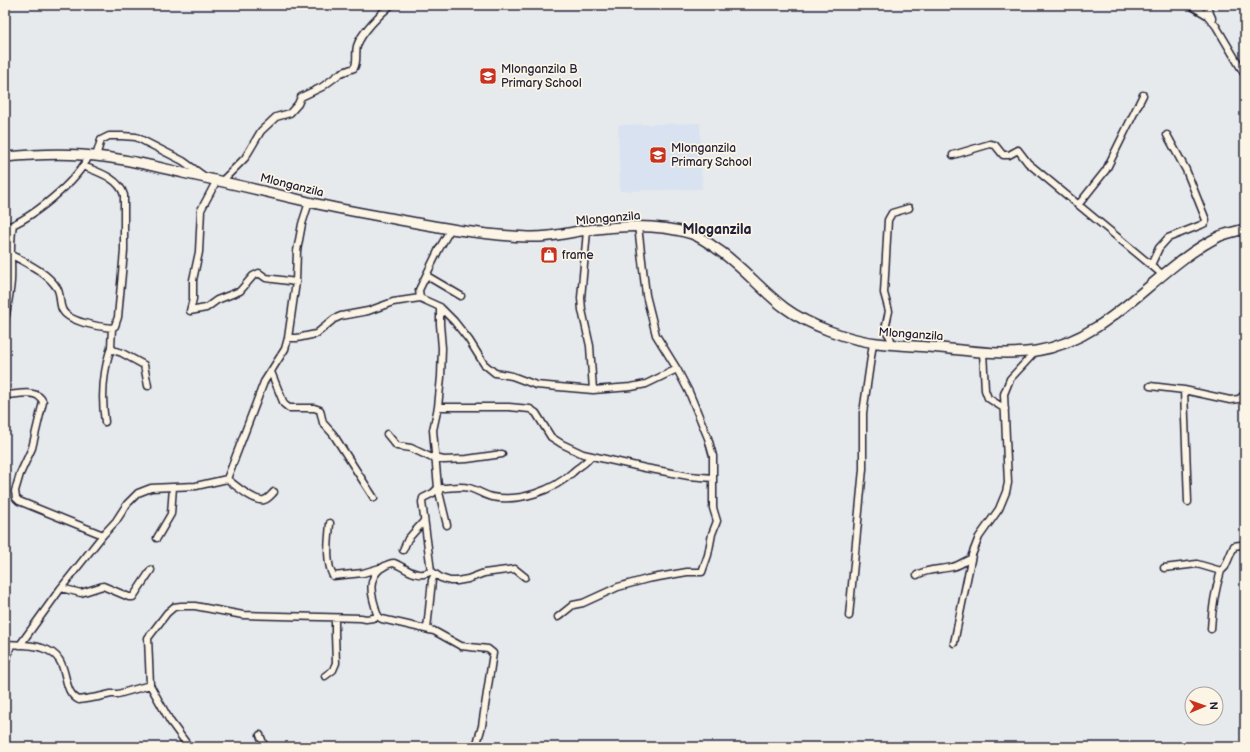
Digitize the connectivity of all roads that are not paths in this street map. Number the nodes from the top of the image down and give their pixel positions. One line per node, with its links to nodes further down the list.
1 (391, 5): 13 (street)
2 (1190, 5): 4 (street)
3 (1206, 5): 4 (street)
4 (1216, 26): 5 (street)
5 (1245, 75)
6 (1143, 95): 15 (street)
7 (1166, 135): 24 (street)
8 (954, 155): 15 (street)
9 (92, 156): 10 (street, Mlonganzila); 11 (street); 12 (street, Mlonganzila); 12 (street)
10 (5, 157)
11 (84, 166): 17 (street); 32 (street)
12 (206, 178): 13 (street, Mlonganzila)
13 (219, 180): 14 (street, Mlonganzila); 27 (street)
14 (309, 202): 21 (street, Mlonganzila); 27 (street)
15 (1079, 204): 24 (street)
16 (909, 208): 35 (street)
17 (13, 225): 19 (street); 23 (street)
18 (638, 226): 22 (street, Mlonganzila); 34 (street, Mlonganzila); 39 (street)
19 (5, 228)
20 (1245, 229): 25 (street, Mlonganzila)
21 (450, 230): 22 (street, Mlonganzila); 26 (street)
22 (587, 230): 43 (street)
23 (10, 254): 31 (street); 32 (street)
24 (1151, 265): 25 (street)
25 (1163, 275): 37 (street, Mlonganzila)
26 (426, 276): 28 (street); 29 (street)
27 (296, 282): 33 (street)
28 (461, 296)
29 (420, 298): 30 (street); 33 (street)
30 (440, 307): 43 (street); 47 (street)
31 (5, 322)
32 (112, 328): 36 (street)
33 (288, 338): 40 (street)
34 (873, 343): 35 (street, Mlonganzila); 78 (street)
35 (892, 344): 38 (street, Mlonganzila)
36 (111, 347): 41 (street); 49 (street)
37 (1036, 351): 38 (street, Mlonganzila); 48 (street)
38 (983, 352): 48 (street)
39 (677, 369): 43 (street); 54 (street)
40 (271, 372): 55 (street); 59 (street)
41 (148, 386)
42 (1150, 386): 44 (street)
43 (593, 390)
44 (1184, 390): 46 (street); 60 (street)
45 (5, 394): 64 (street)
46 (1245, 394)
47 (438, 407): 52 (street); 53 (street)
48 (1005, 409): 68 (street)
49 (105, 422)
50 (387, 434): 53 (street)
51 (502, 454): 53 (street)
52 (591, 456): 54 (street); 57 (street)
53 (436, 459): 57 (street)
54 (713, 478): 79 (street)
55 (227, 479): 56 (street); 58 (street)
56 (173, 487): 64 (street); 65 (street)
57 (438, 488): 61 (street); 63 (street)
58 (274, 492)
59 (374, 498)
60 (1188, 502)
61 (424, 521): 67 (street); 73 (street)
62 (330, 523): 69 (street)
63 (447, 525)
64 (103, 535): 76 (street)
65 (157, 538)
66 (1245, 547): 72 (street)
67 (403, 550)
68 (970, 559): 74 (street); 83 (street)
69 (382, 568): 73 (street); 77 (street)
70 (1164, 568): 72 (street)
71 (151, 570): 76 (street)
72 (1221, 571): 82 (street)
73 (433, 572): 75 (street); 81 (street)
74 (917, 575)
75 (525, 577)
76 (61, 588): 85 (street)
77 (378, 616): 80 (street); 81 (street)
78 (849, 616)
79 (558, 617)
80 (335, 618): 87 (street); 88 (street)
81 (427, 629): 92 (street)
82 (1211, 629)
83 (954, 643)
84 (8, 644): 85 (street); 86 (street)
85 (20, 645): 88 (street)
86 (5, 664)
87 (325, 676)
88 (150, 685): 90 (street)
89 (260, 735): 91 (street)
90 (189, 747)
91 (263, 747)
92 (476, 747)

